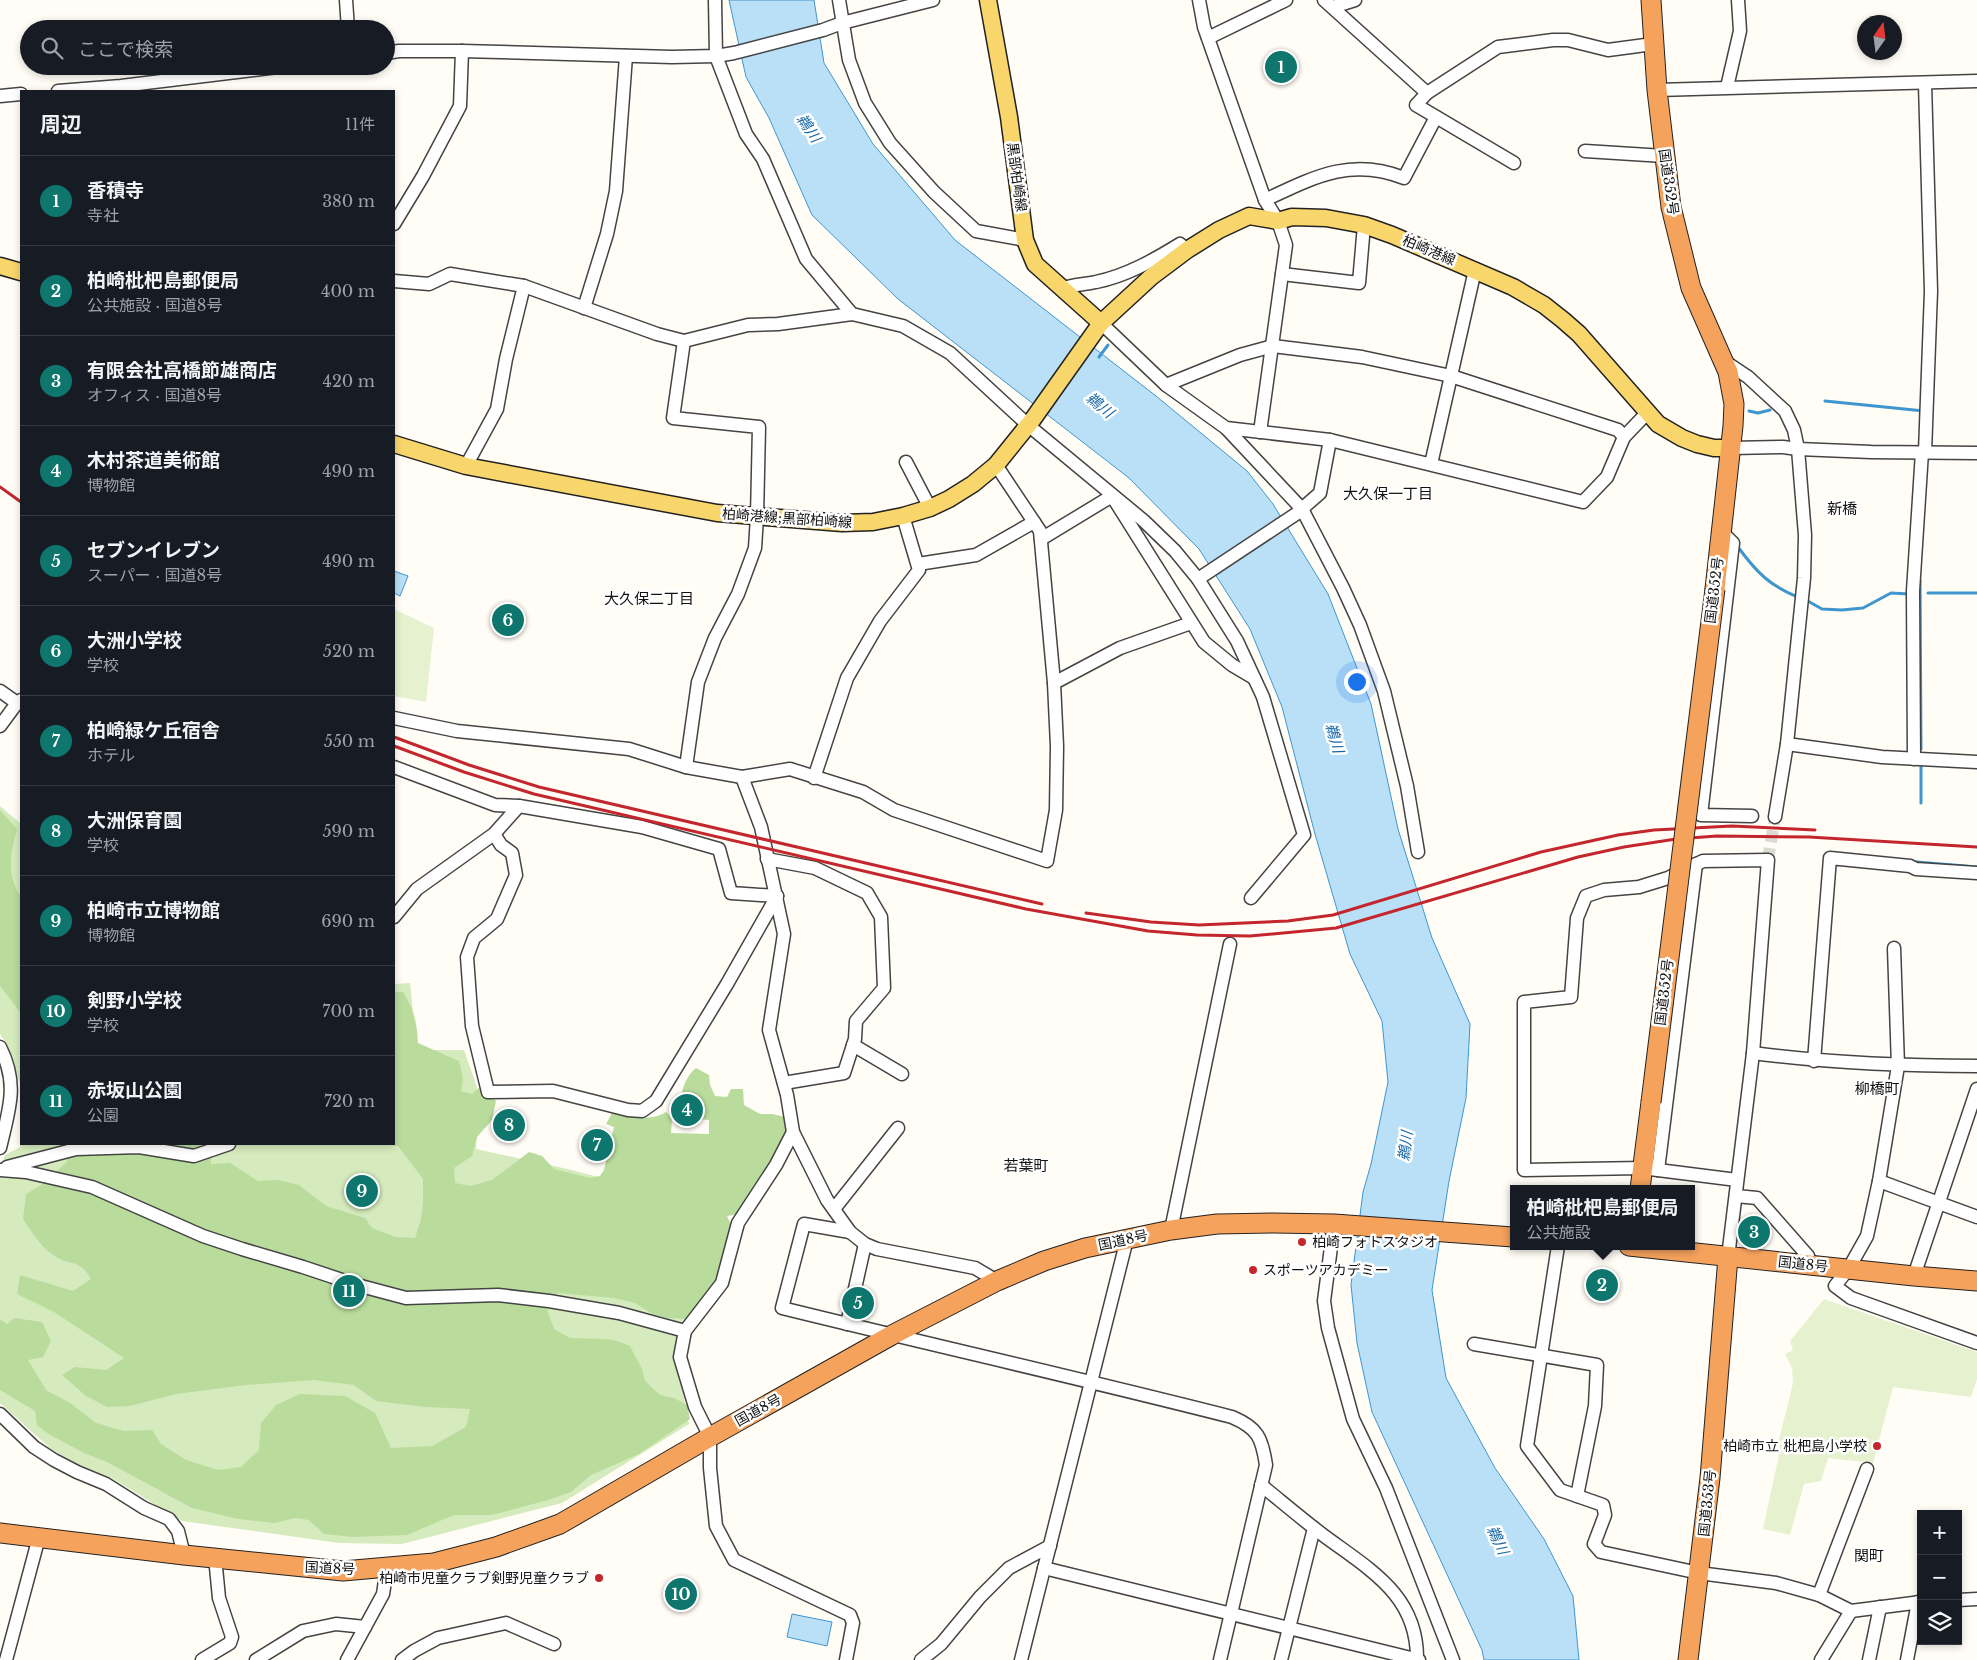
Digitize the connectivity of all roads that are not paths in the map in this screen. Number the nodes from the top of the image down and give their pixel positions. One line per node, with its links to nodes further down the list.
1 (346, 0): 12 (street)
2 (715, 0): 19 (street)
3 (839, 0): 13 (street)
4 (933, 0): 13 (street)
5 (988, 0): 38 (main road, 黒部柏崎線)
6 (1199, 0): 14 (street)
7 (1286, 0): 14 (street)
8 (1355, 0): 11 (street)
9 (1650, 0): 15 (highway, 国道352号)
10 (1738, 0): 23 (street)
11 (1329, 4): 27 (street)
12 (347, 20)
13 (842, 24): 19 (street); 38 (street)
14 (1208, 38): 34 (street)
15 (1653, 44): 26 (highway, 国道352号); 27 (street)
16 (395, 52): 17 (street)
17 (462, 52): 18 (street); 35 (street)
18 (626, 56): 19 (street); 47 (street)
19 (716, 56): 48 (street)
20 (221, 75): 24 (street)
21 (1977, 81): 22 (street)
22 (1925, 84): 23 (street); 64 (street)
23 (1727, 87): 26 (street)
24 (121, 89): 25 (street)
25 (90, 90)
26 (1657, 90): 32 (highway, 国道352号)
27 (1427, 93): 30 (street)
28 (20, 94): 29 (street)
29 (0, 96)
30 (1436, 117): 33 (street); 34 (street)
31 (1585, 151): 32 (street)
32 (1664, 156): 52 (highway, 国道352号)
33 (1514, 163)
34 (1265, 200): 36 (street)
35 (395, 222)
36 (1278, 222): 37 (main road, 柏崎港線); 39 (main road, 柏崎港線); 43 (street)
37 (1364, 225): 41 (main road, 柏崎港線); 43 (street)
38 (1025, 240): 46 (main road, 黒部柏崎線)
39 (1187, 250): 46 (street); 49 (main road, 柏崎港線)
40 (0, 266): 42 (main road)
41 (1475, 270): 53 (street); 55 (main road, 柏崎港線)
42 (20, 272)
43 (1282, 274): 51 (street)
44 (395, 281): 45 (street)
45 (524, 286): 47 (street); 69 (street)
46 (1062, 289): 49 (main road, 黒部柏崎線)
47 (584, 308): 50 (street)
48 (852, 314): 50 (street); 56 (street)
49 (1097, 329): 54 (street); 56 (main road, 柏崎港線;黒部柏崎線)
50 (684, 341): 74 (street)
51 (1273, 346): 53 (street); 54 (street); 58 (street)
52 (1724, 364): 62 (highway, 国道352号); 63 (street)
53 (1451, 376): 59 (street); 67 (street)
54 (1166, 384): 57 (street)
55 (1647, 413): 59 (street); 62 (main road, 柏崎港線)
56 (1030, 422): 68 (main road, 柏崎港線;黒部柏崎線); 70 (street)
57 (1226, 428): 58 (street); 72 (street)
58 (1260, 432): 60 (street)
59 (1624, 437): 67 (street)
60 (1330, 440): 67 (street); 72 (street)
61 (395, 444): 69 (main road, 柏崎港線;黒部柏崎線)
62 (1730, 448): 63 (street); 76 (highway, 国道352号)
63 (1798, 449): 64 (street); 87 (street)
64 (1924, 452): 65 (street); 88 (street)
65 (1977, 452)
66 (906, 462): 71 (street)
67 (1431, 464)
68 (996, 465): 71 (main road, 柏崎港線;黒部柏崎線); 75 (street)
69 (466, 466): 74 (main road, 柏崎港線;黒部柏崎線)
70 (1112, 496): 77 (street); 79 (street); 80 (street)
71 (930, 508): 73 (main road, 柏崎港線;黒部柏崎線)
72 (1299, 512): 79 (street); 98 (street)
73 (903, 516): 74 (main road, 柏崎港線;黒部柏崎線); 78 (street)
74 (757, 517): 91 (street)
75 (1034, 522): 77 (street); 78 (street)
76 (1721, 531): 95 (street); 121 (highway, 国道352号, bridge)
77 (1040, 539): 82 (street)
78 (918, 564): 93 (street)
79 (1201, 578): 81 (street)
80 (1191, 623): 81 (street); 82 (street)
81 (1254, 678): 103 (street)
82 (1054, 683): 93 (street)
83 (0, 691): 84 (street)
84 (19, 701): 86 (street)
85 (395, 718): 91 (street)
86 (0, 726)
87 (1787, 744): 88 (street); 96 (street)
88 (1914, 759): 89 (street)
89 (1977, 762)
90 (395, 767): 94 (street)
91 (686, 767): 92 (street)
92 (742, 777): 93 (street); 99 (street)
93 (814, 778)
94 (519, 806): 97 (street); 102 (street)
95 (1752, 816)
96 (1775, 817)
97 (494, 834): 102 (street); 104 (street)
98 (1418, 852)
99 (767, 859): 102 (street); 107 (street)
100 (1696, 864): 109 (street); 121 (street); 121 (street)
101 (1977, 873): 110 (street)
102 (777, 896): 114 (street)
103 (1251, 898)
104 (395, 916)
105 (1230, 944): 130 (street)
106 (1894, 948): 111 (street)
107 (853, 1045): 113 (street); 114 (street)
108 (0, 1047): 119 (street)
109 (1752, 1053): 110 (street); 122 (street)
110 (1814, 1061): 111 (street)
111 (1898, 1066): 112 (street); 123 (street)
112 (1977, 1066)
113 (902, 1074)
114 (784, 1083): 117 (street)
115 (1977, 1089): 126 (street)
116 (898, 1128): 127 (street)
117 (794, 1132): 127 (street); 144 (street)
118 (226, 1145): 120 (street)
119 (0, 1148)
120 (0, 1169): 144 (street)
121 (1650, 1169): 122 (street); 124 (highway, 国道352号)
122 (1737, 1180): 125 (street)
123 (1879, 1181): 126 (street); 139 (street)
124 (1642, 1185)
125 (1736, 1196): 137 (street); 138 (street)
126 (1939, 1204): 128 (street); 140 (street)
127 (834, 1209): 131 (street)
128 (1977, 1217)
129 (1335, 1224): 130 (highway, 国道8号); 132 (highway, 国道8号); 186 (street)
130 (1171, 1230): 133 (highway, 国道8号)
131 (850, 1232): 134 (street); 143 (street)
132 (1510, 1237)
133 (1127, 1239): 142 (highway, 国道8号); 149 (street)
134 (865, 1244): 142 (street); 143 (street)
135 (1557, 1250): 148 (street)
136 (1672, 1250): 137 (highway, 国道8号)
137 (1728, 1256): 138 (highway, 国道8号); 163 (highway, 国道353号)
138 (1810, 1264): 139 (highway, 国道8号)
139 (1849, 1268): 140 (highway, 国道8号); 146 (street)
140 (1914, 1276): 141 (highway, 国道8号)
141 (1977, 1280)
142 (997, 1281): 145 (highway, 国道8号)
143 (846, 1324): 145 (street)
144 (685, 1331): 151 (street)
145 (892, 1335): 149 (street); 151 (highway, 国道8号)
146 (1977, 1343)
147 (1474, 1344): 148 (street)
148 (1541, 1356): 154 (street); 154 (street)
149 (1090, 1380): 153 (street); 158 (street)
150 (0, 1414): 159 (street)
151 (710, 1437): 161 (highway, 国道8号); 180 (street)
152 (1867, 1469): 164 (street)
153 (1261, 1485): 155 (street); 171 (street)
154 (1577, 1496): 163 (street)
155 (1314, 1528): 173 (street); 185 (street)
156 (0, 1533): 157 (highway, 国道8号)
157 (39, 1537): 159 (highway, 国道8号); 175 (street)
158 (1050, 1546): 162 (street); 181 (street)
159 (184, 1555): 160 (highway, 国道8号)
160 (215, 1557): 161 (highway, 国道8号); 176 (street)
161 (387, 1568): 172 (street)
162 (1044, 1568): 171 (street); 182 (street)
163 (1699, 1573): 164 (street); 187 (highway, 国道353号)
164 (1819, 1594): 169 (street)
165 (1977, 1599): 166 (street)
166 (1962, 1600)
167 (1917, 1602): 168 (street)
168 (1880, 1607): 169 (street); 189 (street)
169 (1851, 1611): 188 (street)
170 (1917, 1612): 190 (street)
171 (1232, 1613): 173 (street); 183 (street)
172 (365, 1627): 177 (street); 178 (street)
173 (1289, 1627): 184 (street); 185 (street)
174 (554, 1644): 179 (street)
175 (6, 1660)
176 (202, 1660)
177 (256, 1660)
178 (347, 1660)
179 (402, 1660)
180 (846, 1660)
181 (921, 1660)
182 (1022, 1660)
183 (1220, 1660)
184 (1281, 1660)
185 (1418, 1660)
186 (1453, 1660)
187 (1688, 1660)
188 (1821, 1660)
189 (1869, 1660)
190 (1907, 1660)

